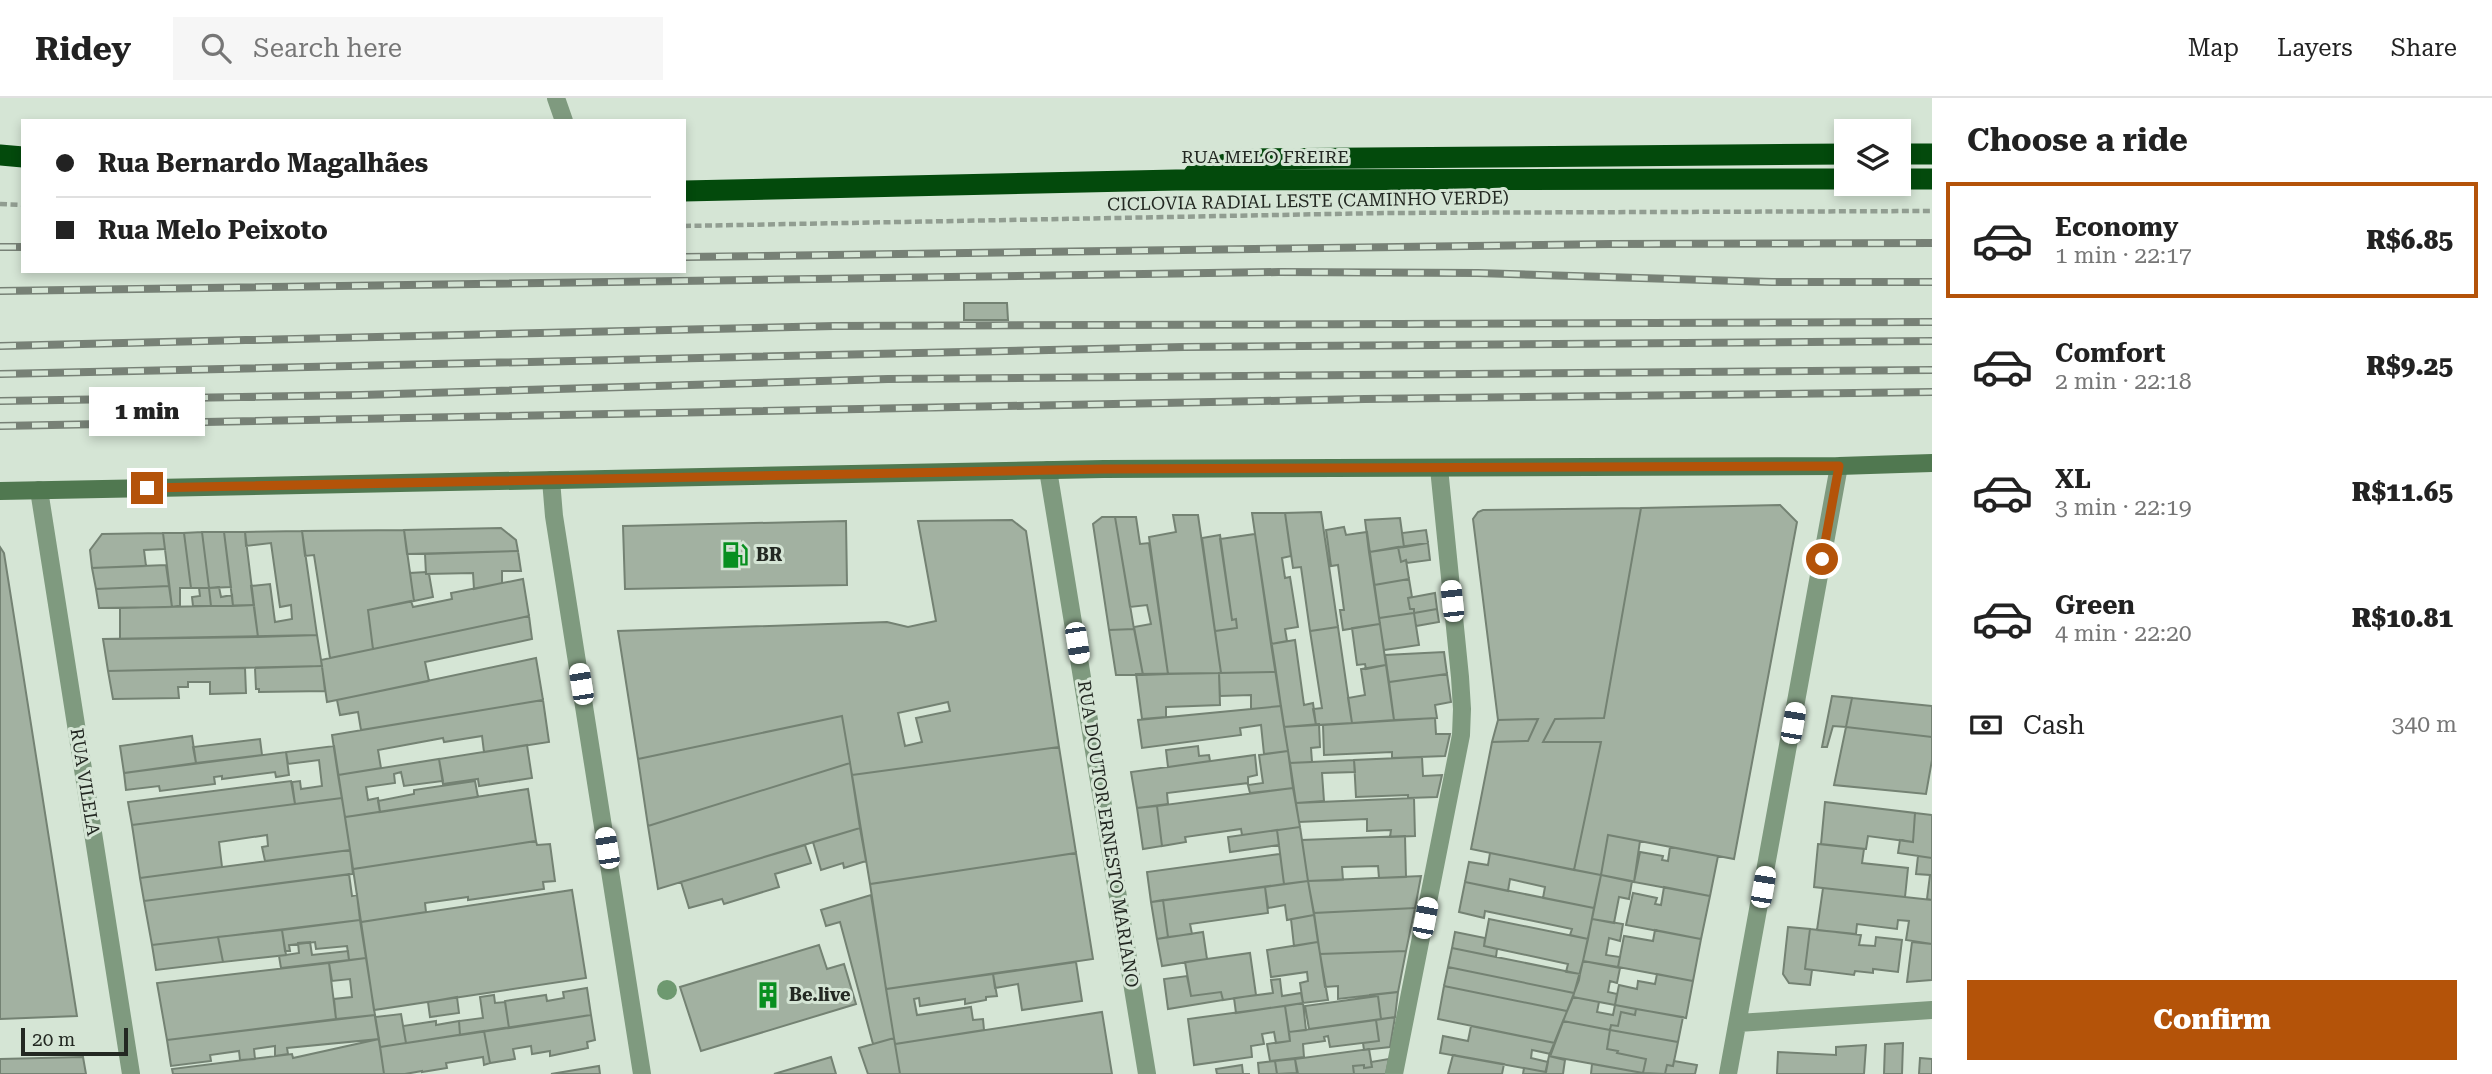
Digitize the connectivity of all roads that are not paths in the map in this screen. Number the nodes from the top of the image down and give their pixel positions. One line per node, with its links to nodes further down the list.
1 (556, 98): 2 (street)
2 (563, 119)
3 (1834, 154): 11 (highway)
4 (1911, 154): 5 (highway)
5 (1932, 154)
6 (0, 155): 7 (highway)
7 (21, 157)
8 (1834, 179): 11 (highway, RUA MELO FREIRE)
9 (1911, 179): 10 (highway)
10 (1932, 179)
11 (1176, 180): 12 (highway, RUA MELO FREIRE)
12 (686, 191)
13 (1932, 463): 14 (main road)
14 (1839, 466): 15 (main road); 21 (street)
15 (1439, 468): 16 (main road); 25 (street)
16 (1048, 470): 17 (main road); 24 (street, RUA DOUTOR ERNESTO MARIANO)
17 (551, 480): 18 (main road); 23 (street)
18 (39, 490): 19 (main road); 22 (street, RUA VILELA)
19 (0, 491)
20 (1932, 1010): 21 (street)
21 (1738, 1023): 26 (street)
22 (131, 1074)
23 (642, 1074)
24 (1146, 1074)
25 (1394, 1074)
26 (1728, 1074)

